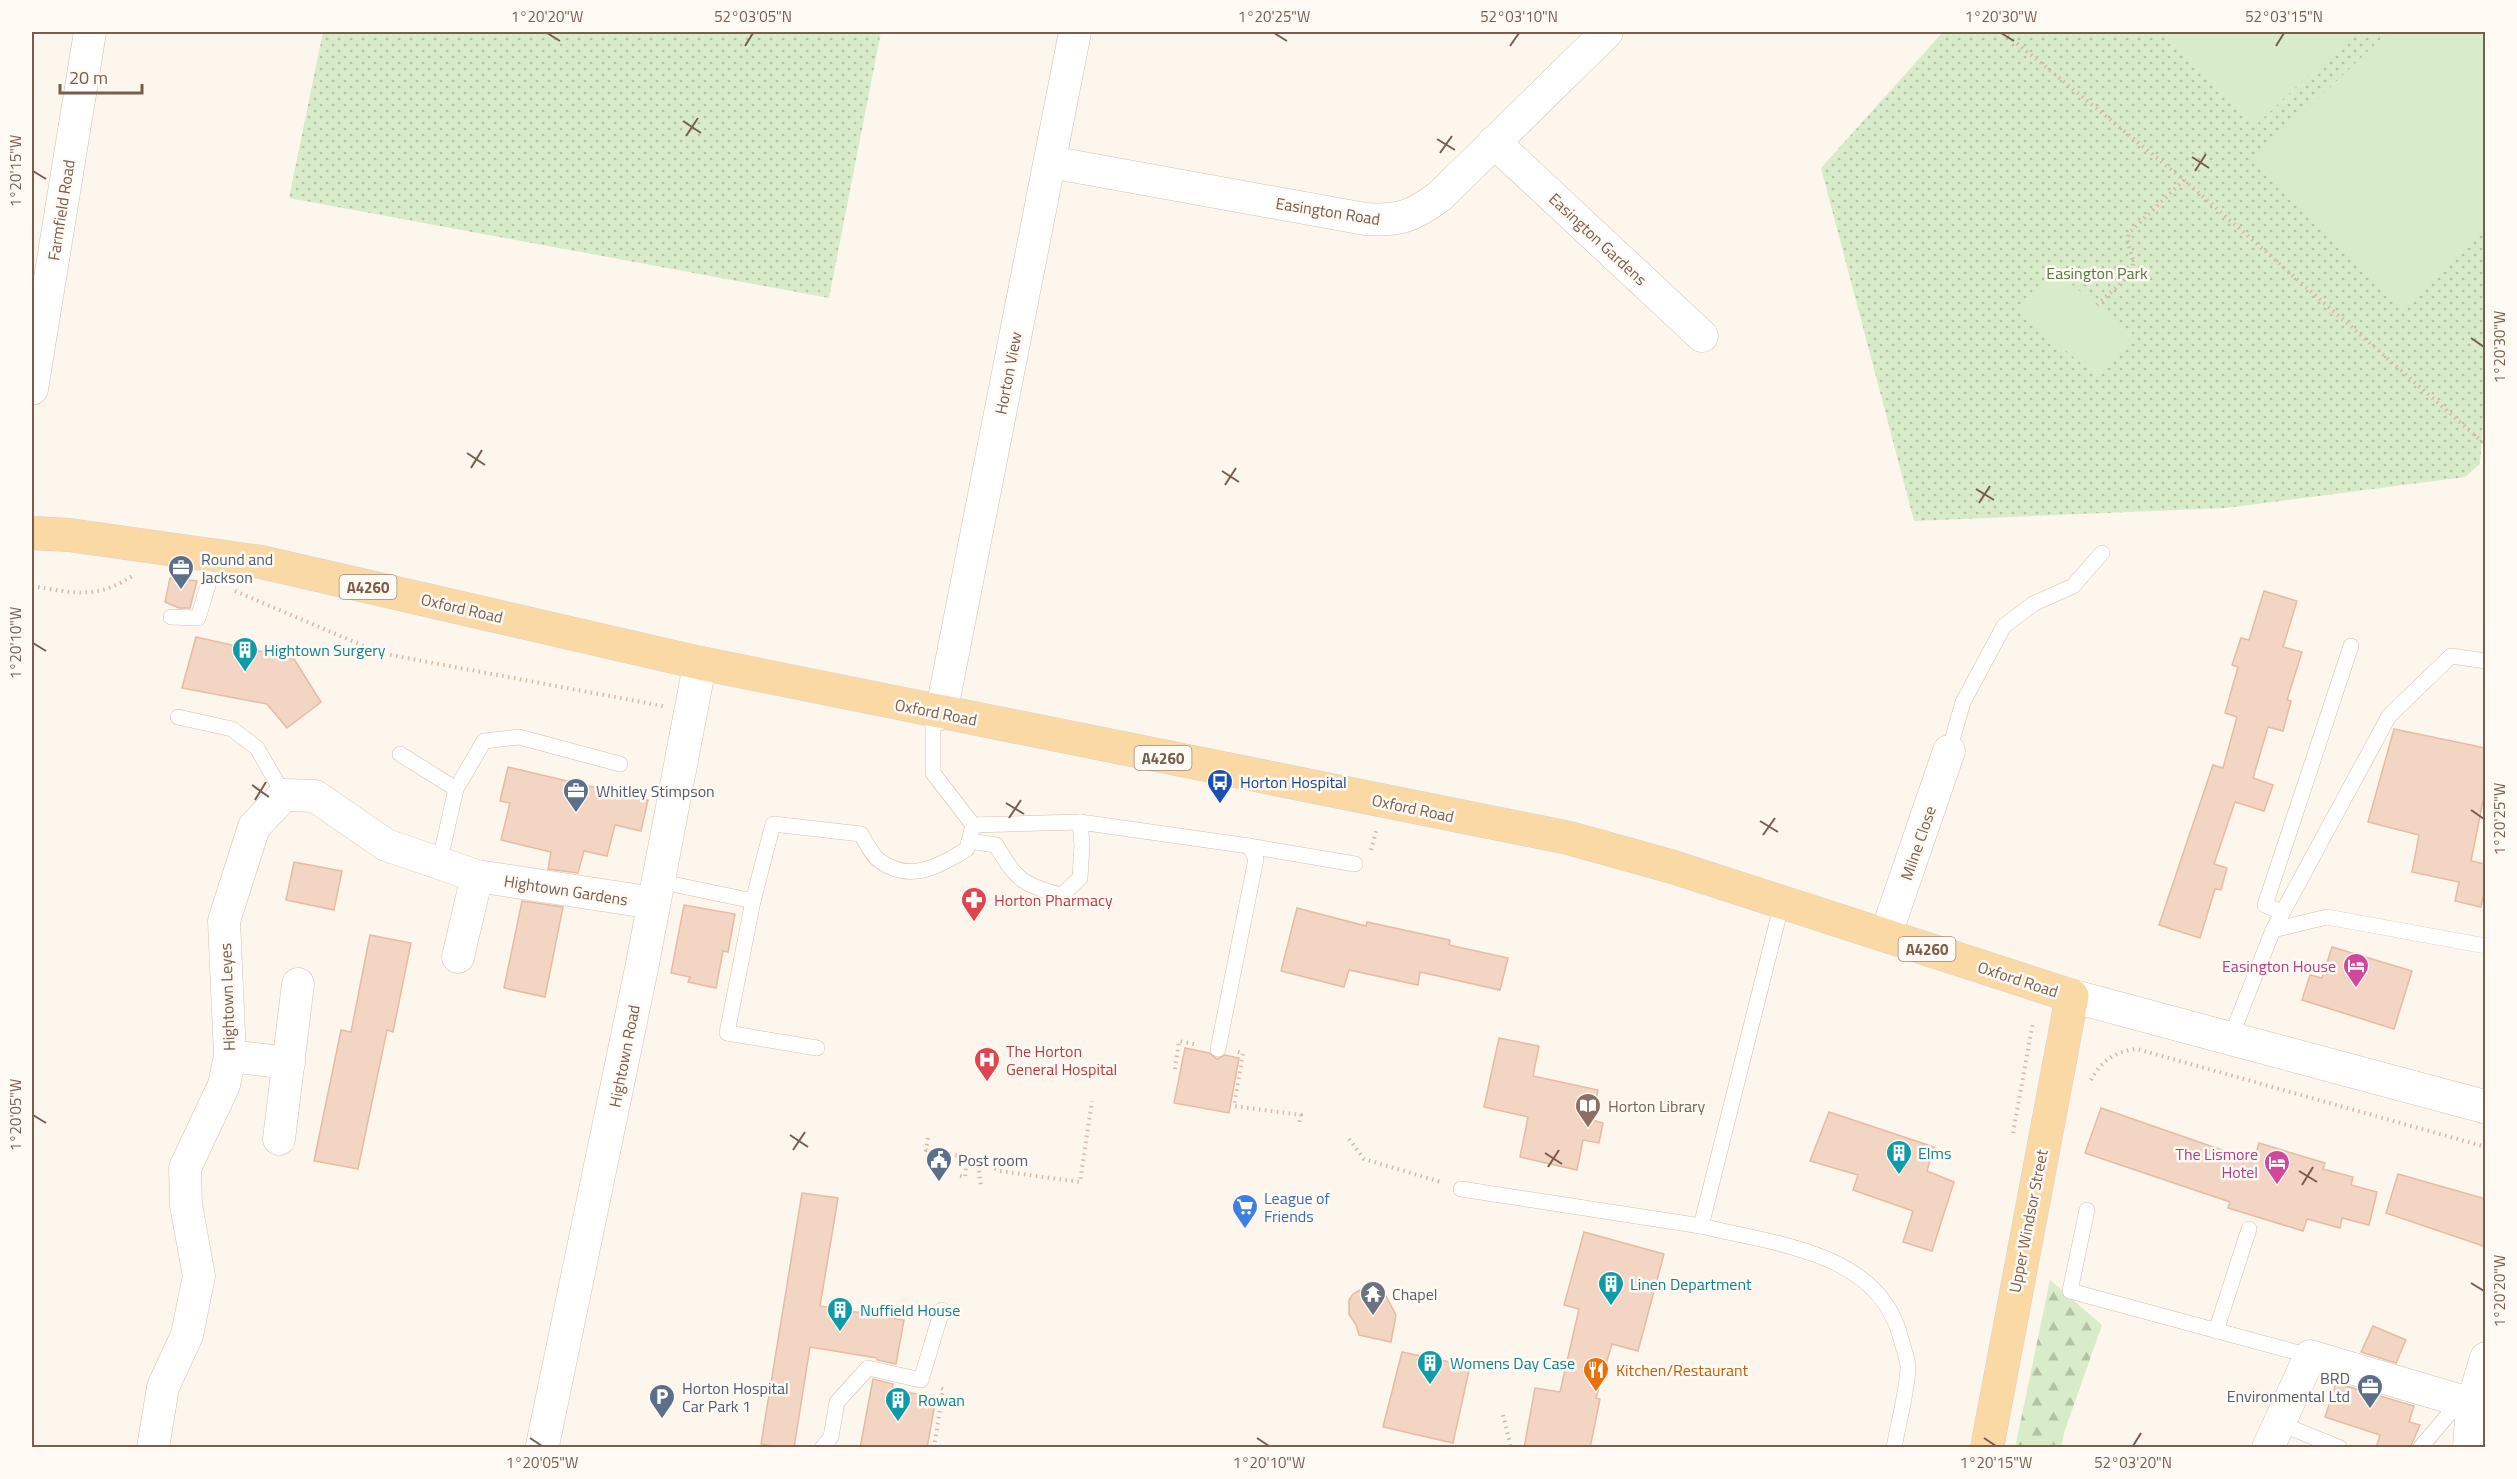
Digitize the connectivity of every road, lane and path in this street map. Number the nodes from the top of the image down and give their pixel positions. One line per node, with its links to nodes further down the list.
1 (90, 32): 10 (street, Farmfield Road)
2 (1075, 32): 6 (street, Horton View)
3 (1607, 32): 5 (street, Easington Road)
4 (2003, 32): 7 (path)
5 (1494, 142): 6 (street, Easington Road); 9 (street, Easington Gardens)
6 (1050, 162): 22 (street, Horton View)
7 (2184, 180): 8 (path); 11 (path)
8 (2097, 305)
9 (1702, 336)
10 (32, 388)
11 (2486, 445)
12 (32, 533): 14 (main road, Oxford Road / A4260)
13 (2102, 553): 24 (lane)
14 (214, 568): 17 (lane); 20 (main road, Oxford Road / A4260); 21 (path)
15 (140, 572): 16 (path)
16 (32, 586)
17 (171, 617)
18 (2351, 646): 40 (lane)
19 (2486, 661): 40 (lane)
20 (700, 663): 21 (street, Hightown Road); 22 (main road, Oxford Road / A4260)
21 (690, 711): 37 (street, Hightown Road)
22 (937, 713): 29 (main road, Oxford Road / A4260); 31 (lane)
23 (178, 717): 28 (lane)
24 (1949, 751): 42 (street, Milne Close)
25 (400, 754): 27 (lane)
26 (620, 764): 27 (lane)
27 (456, 789): 34 (lane)
28 (284, 795): 34 (street, Hightown Gardens); 50 (street, Hightown Leyes)
29 (1384, 802): 35 (path); 39 (main road, Oxford Road / A4260)
30 (1080, 822): 31 (lane); 32 (lane); 33 (lane)
31 (973, 825): 32 (lane)
32 (969, 842): 38 (lane)
33 (1248, 846): 35 (lane); 49 (lane)
34 (439, 864): 36 (street, Hightown Gardens)
35 (1355, 864)
36 (477, 876): 37 (street, Hightown Gardens); 44 (street)
37 (656, 892): 38 (lane); 78 (street, Hightown Road)
38 (753, 902): 48 (lane)
39 (1782, 903): 42 (main road, Oxford Road / A4260); 67 (lane)
40 (2283, 912): 41 (lane)
41 (2273, 930): 43 (lane); 47 (lane)
42 (1886, 934): 46 (main road, Oxford Road / A4260)
43 (2486, 946)
44 (458, 957)
45 (298, 984): 51 (street)
46 (2072, 996): 47 (street, Oxford Road); 83 (main road, Upper Windsor Street)
47 (2230, 1039): 55 (street, Oxford Road)
48 (817, 1048)
49 (1218, 1048): 52 (path); 56 (path)
50 (230, 1056): 51 (street); 77 (street, Hightown Leyes)
51 (288, 1063): 58 (street)
52 (1175, 1069)
53 (2091, 1080): 60 (path)
54 (1092, 1101): 62 (path)
55 (2486, 1107)
56 (1299, 1124)
57 (928, 1138): 61 (path)
58 (279, 1139)
59 (1349, 1139): 65 (path)
60 (2486, 1147)
61 (967, 1157): 62 (path); 63 (path)
62 (977, 1159): 64 (path)
63 (960, 1176)
64 (981, 1186)
65 (1461, 1190): 67 (lane)
66 (2087, 1210): 70 (lane)
67 (1701, 1226): 82 (lane)
68 (2249, 1229): 70 (lane)
69 (942, 1310): 73 (lane)
70 (2216, 1331): 71 (lane)
71 (2306, 1355): 74 (street); 76 (street); 84 (lane)
72 (2486, 1358): 74 (street)
73 (921, 1380): 79 (lane); 80 (path)
74 (2473, 1410): 86 (lane); 87 (street)
75 (1503, 1415): 81 (path)
76 (2273, 1436): 85 (lane)
77 (153, 1448)
78 (542, 1448)
79 (822, 1448)
80 (934, 1448)
81 (1511, 1448)
82 (1894, 1448)
83 (1987, 1448)
84 (2257, 1448)
85 (2340, 1448)
86 (2420, 1448)
87 (2469, 1448)

